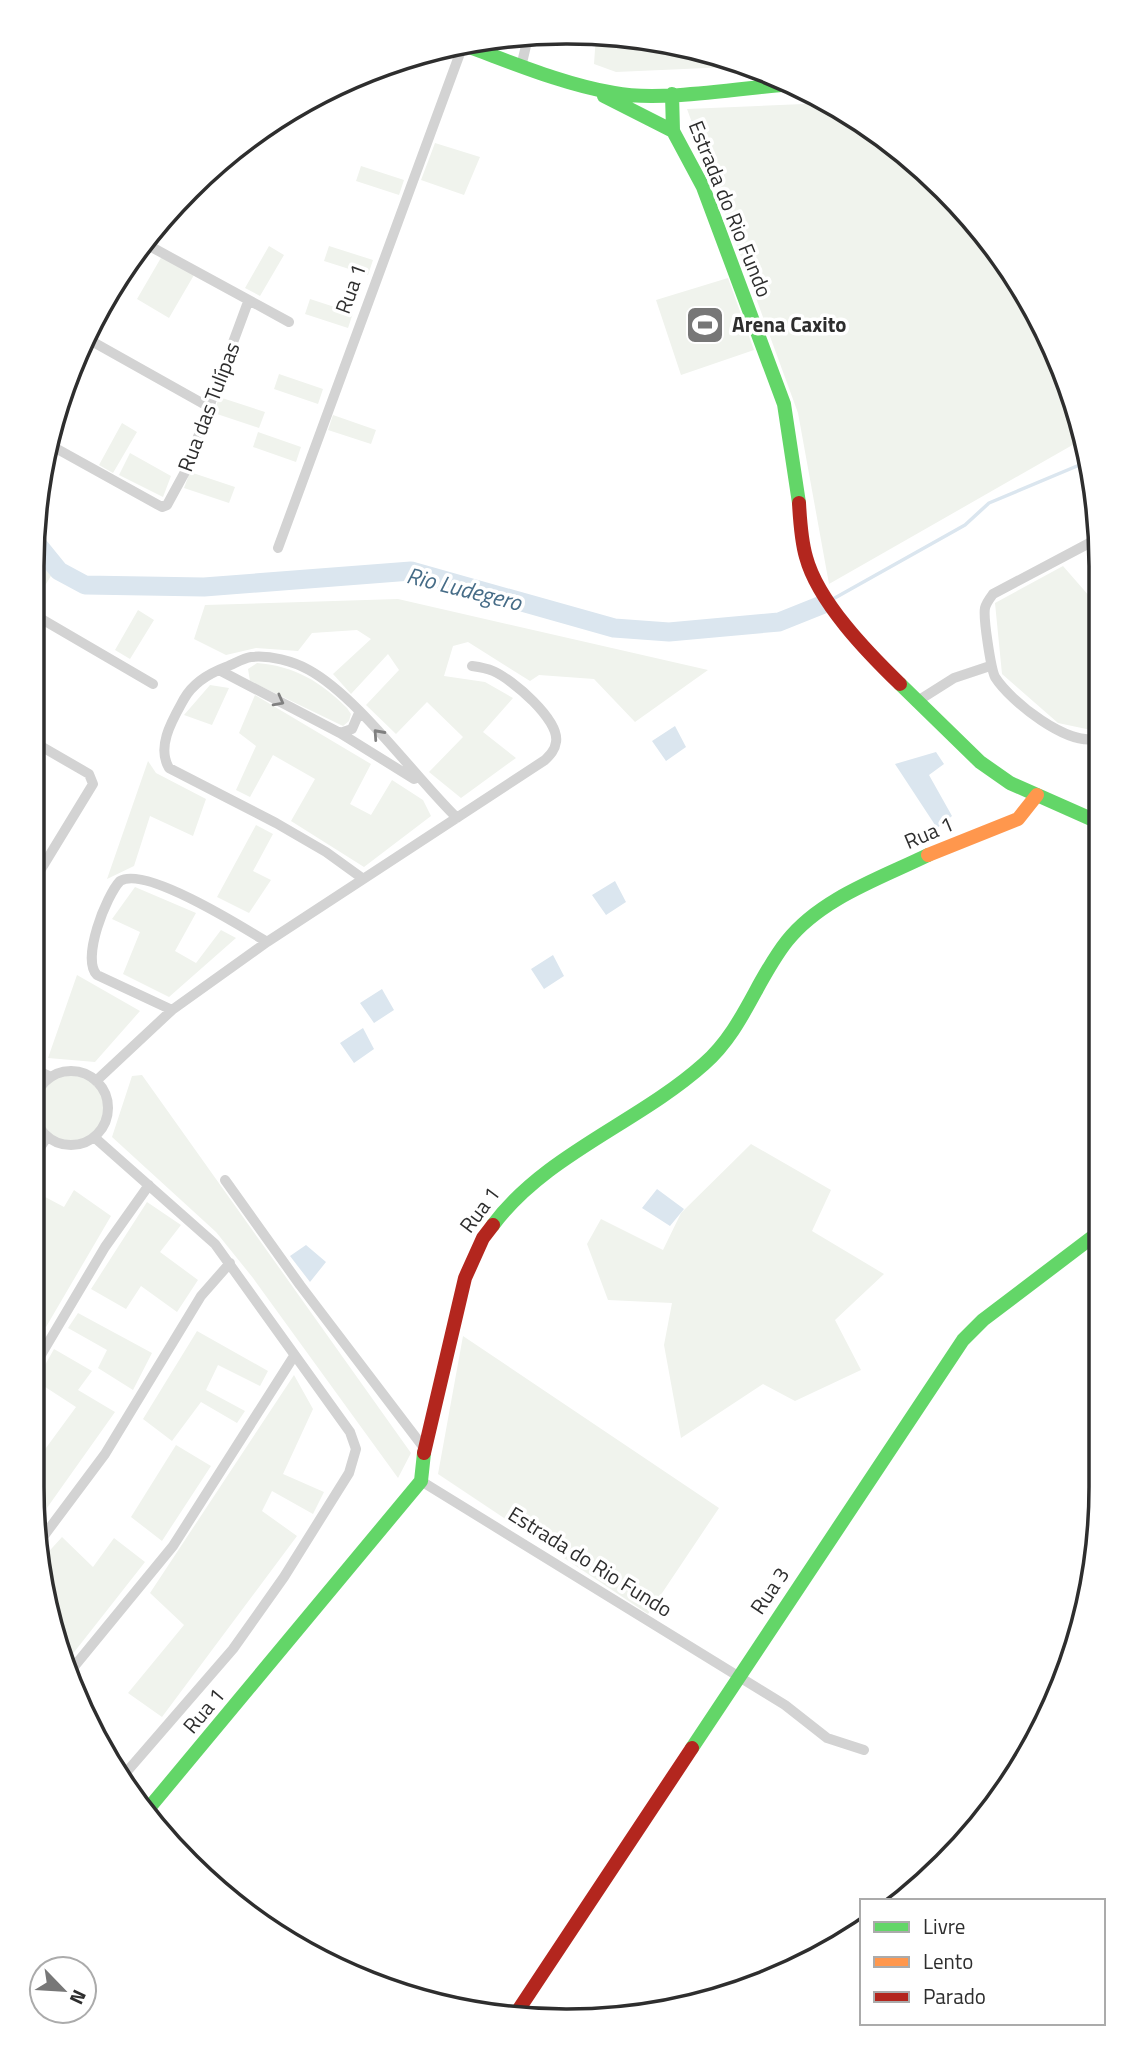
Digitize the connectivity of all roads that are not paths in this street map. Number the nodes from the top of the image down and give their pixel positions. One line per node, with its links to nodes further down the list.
1 (526, 46): 4 (street)
2 (479, 51): 4 (street)
3 (458, 56): 16 (street, Rua 1)
4 (521, 67): 6 (street)
5 (771, 86): 7 (street)
6 (594, 90): 7 (street); 8 (street)
7 (671, 94): 8 (street, Estrada do Rio Fundo)
8 (673, 131): 24 (street, Estrada do Rio Fundo)
9 (152, 248): 10 (street)
10 (248, 302): 11 (street); 13 (street, Rua das Tulípas)
11 (289, 322)
12 (94, 343): 13 (street)
13 (209, 407): 14 (street, Rua das Tulípas)
14 (58, 449)
15 (1088, 544): 20 (street)
16 (278, 548)
17 (44, 620): 23 (street)
18 (250, 657): 21 (street); 22 (street); 25 (street)
19 (472, 666): 31 (street)
20 (990, 666): 24 (street); 27 (street)
21 (219, 670): 22 (street); 34 (street)
22 (243, 682): 26 (street, one-way to 26)
23 (153, 684)
24 (916, 702): 30 (street, Estrada do Rio Fundo)
25 (359, 713): 26 (street); 29 (street, one-way to 25)
26 (340, 733): 29 (street)
27 (1089, 738)
28 (44, 748): 33 (street)
29 (423, 785): 31 (street)
30 (1037, 796): 32 (street, Estrada do Rio Fundo); 51 (street, Rua 1)
31 (457, 818): 34 (street)
32 (1089, 818)
33 (44, 861)
34 (362, 878): 35 (street)
35 (267, 942): 36 (street); 36 (street)
36 (172, 1010): 39 (street)
37 (44, 1074): 38 (street)
38 (51, 1077): 39 (street); 40 (street)
39 (96, 1081): 43 (street)
40 (44, 1085)
41 (44, 1132): 42 (street)
42 (47, 1137): 43 (street); 44 (street)
43 (94, 1137): 46 (street)
44 (44, 1142)
45 (225, 1180): 51 (street)
46 (149, 1185): 48 (street); 49 (street)
47 (1089, 1240): 55 (street, Rua 3)
48 (230, 1263): 50 (street); 53 (street)
49 (44, 1350)
50 (295, 1356): 54 (street); 57 (street)
51 (424, 1448): 52 (street, Rua 1)
52 (421, 1481): 55 (street, Estrada do Rio Fundo); 58 (street, Rua 1)
53 (46, 1533)
54 (75, 1665)
55 (737, 1678): 56 (street, Estrada do Rio Fundo); 59 (street, Rua 3)
56 (864, 1750)
57 (128, 1770)
58 (152, 1805)
59 (520, 2007)

